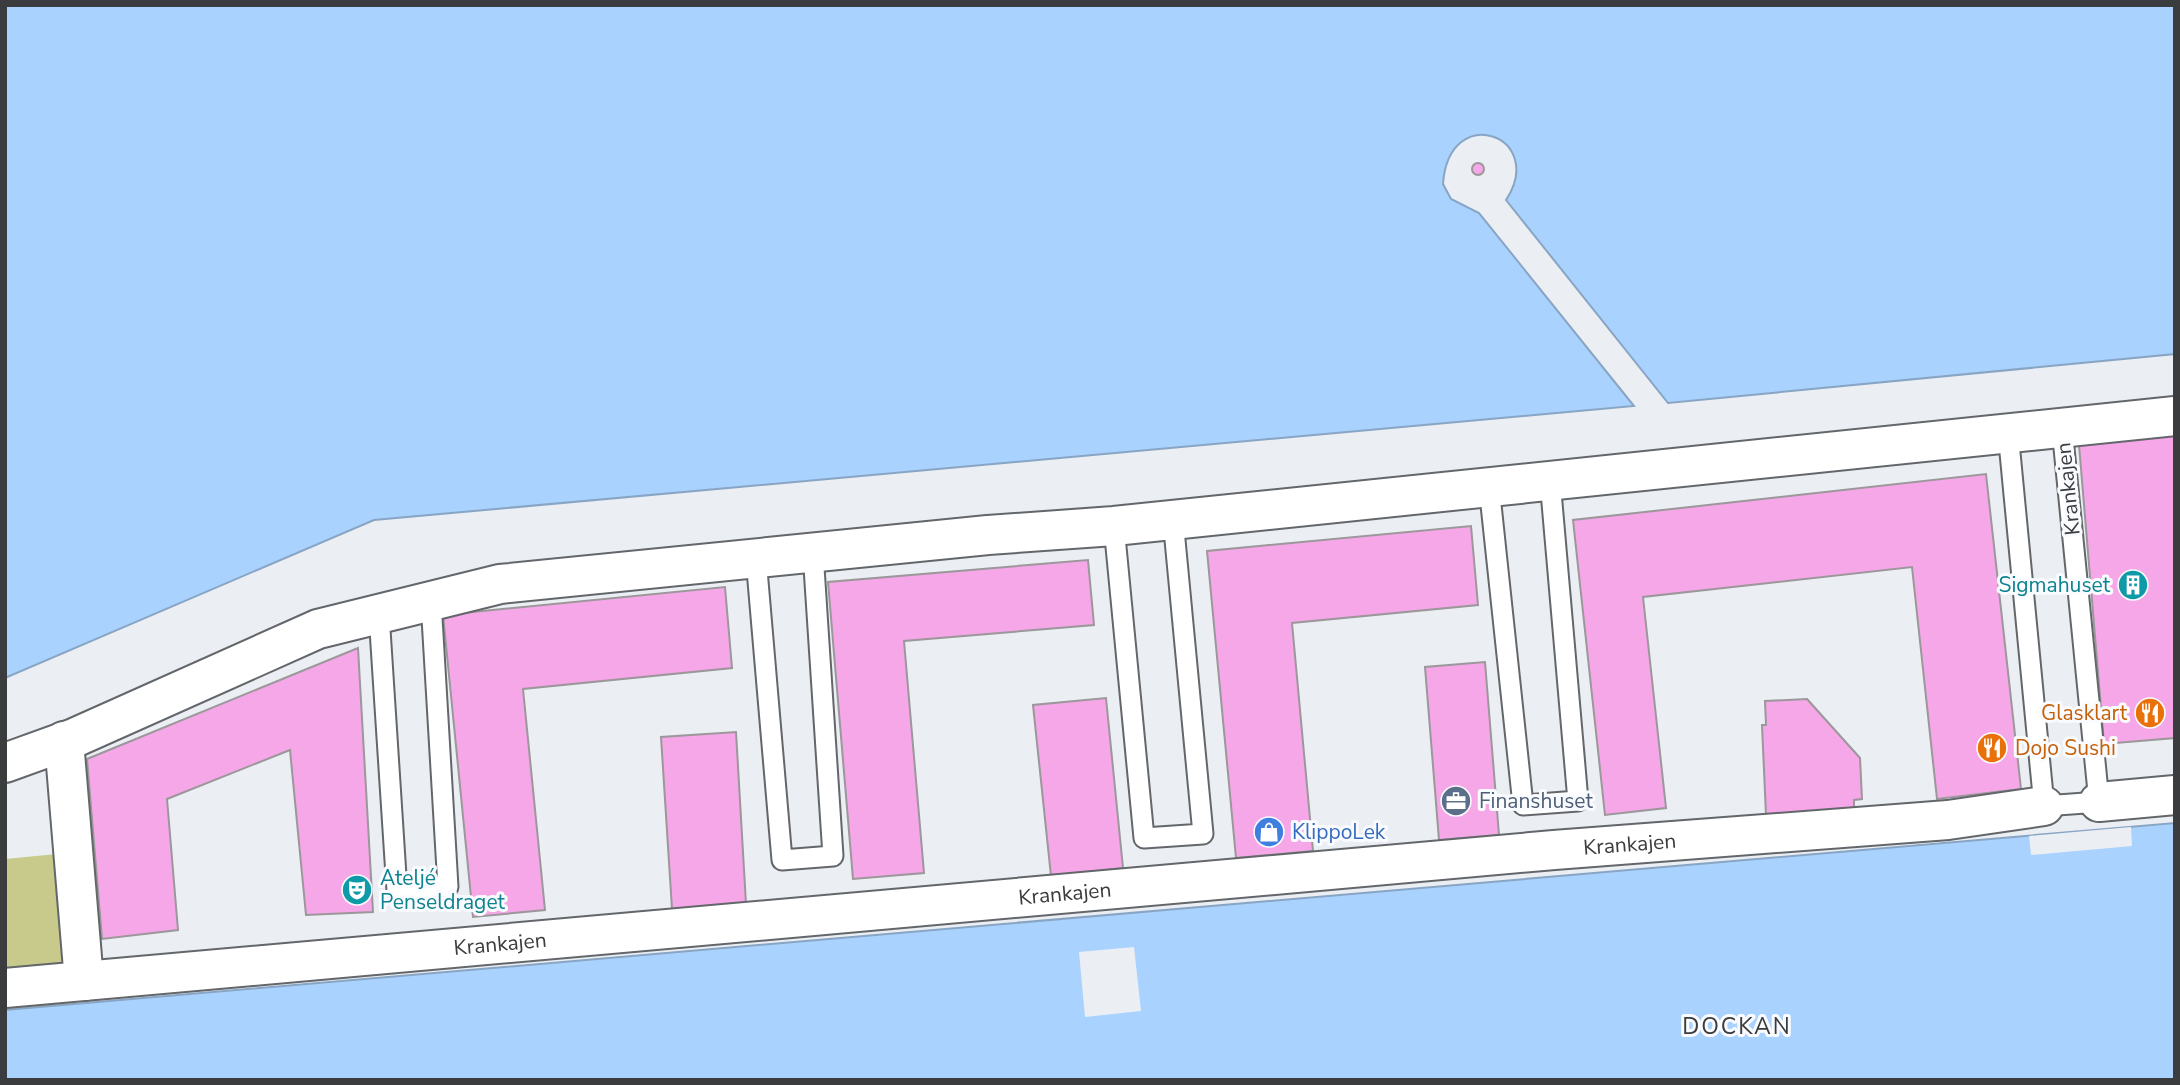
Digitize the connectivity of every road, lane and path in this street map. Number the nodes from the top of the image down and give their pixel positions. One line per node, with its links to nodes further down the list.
1 (2175, 416): 2 (street, Krankajen)
2 (2063, 428): 3 (street, Krankajen); 15 (lane, Krankajen)
3 (2008, 432): 4 (street, Krankajen); 16 (lane)
4 (1550, 480): 5 (street, Krankajen); 5 (lane)
5 (1489, 486): 6 (street, Krankajen)
6 (1173, 519): 7 (street, Krankajen); 7 (lane)
7 (1114, 526): 8 (street, Krankajen)
8 (813, 552): 9 (street, Krankajen); 9 (lane)
9 (756, 558): 10 (street, Krankajen)
10 (431, 601): 11 (street, Krankajen); 11 (lane)
11 (379, 614): 12 (street, Krankajen)
12 (64, 741): 13 (street, Krankajen); 17 (street)
13 (5, 763)
14 (2175, 795): 15 (street, Krankajen)
15 (2098, 802): 16 (lane, Krankajen)
16 (2044, 806): 17 (street, Krankajen)
17 (84, 981): 18 (street, Krankajen)
18 (5, 988)

